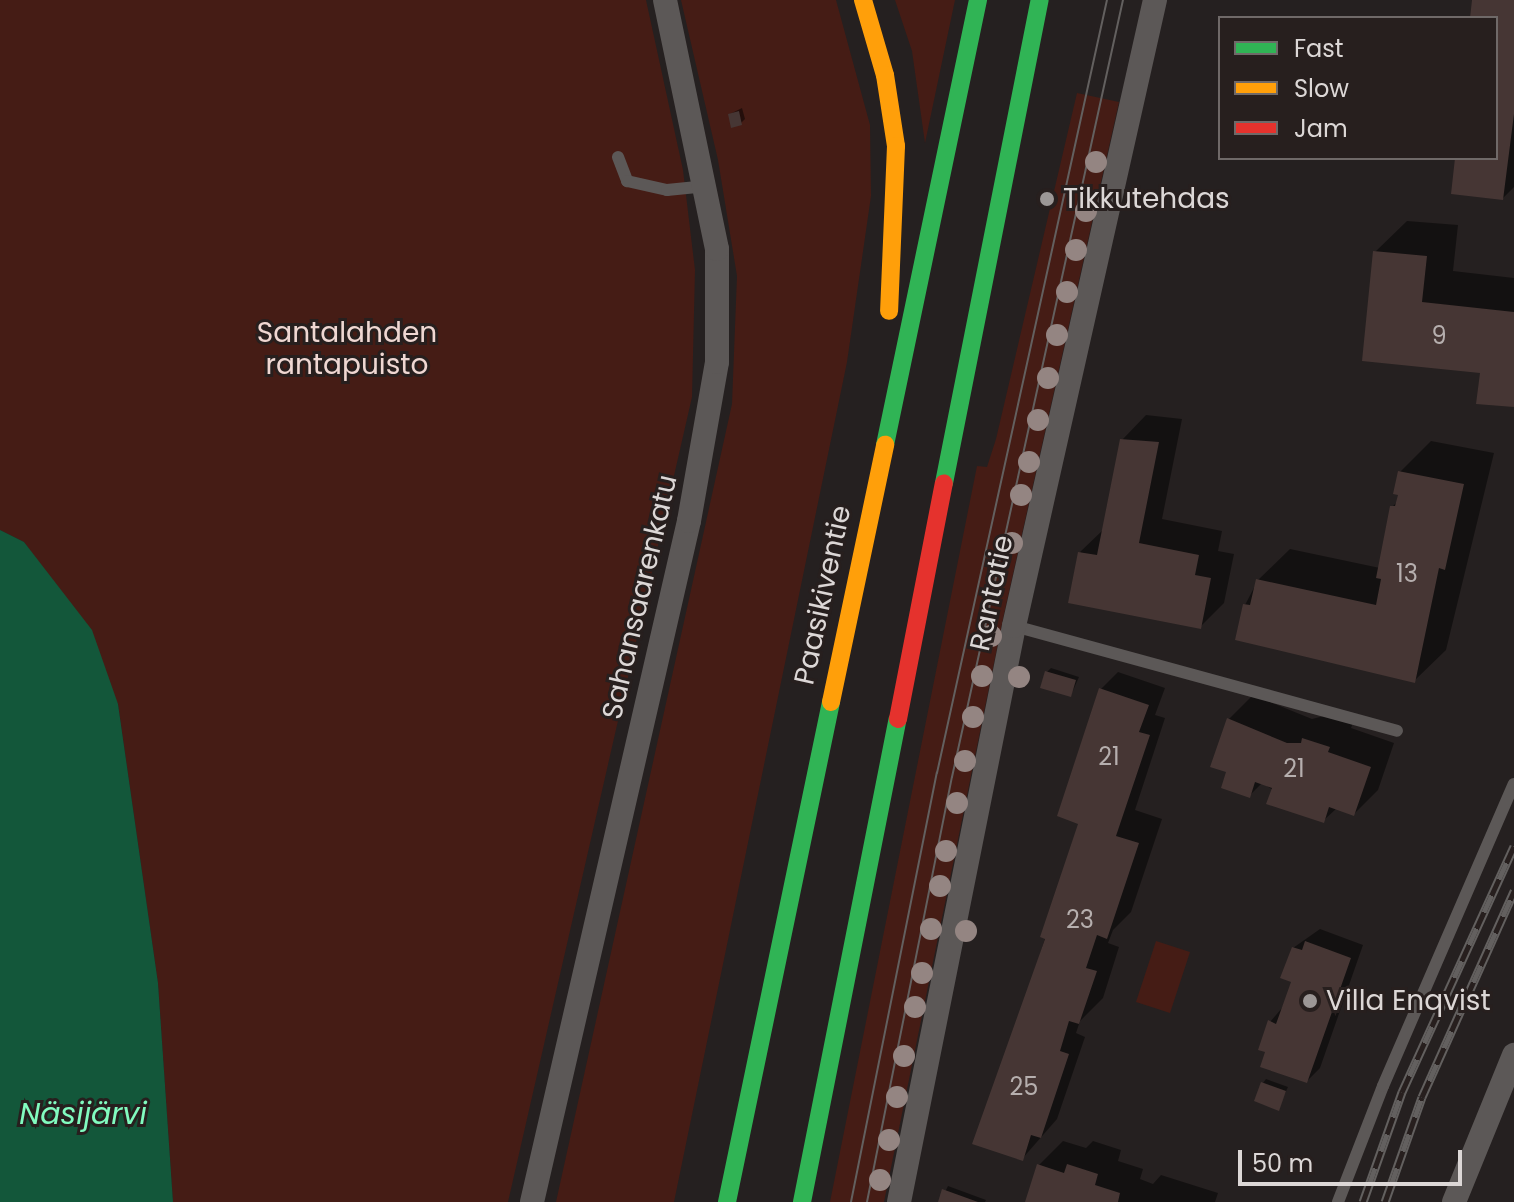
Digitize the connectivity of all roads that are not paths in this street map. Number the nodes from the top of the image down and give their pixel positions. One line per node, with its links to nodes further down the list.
1 (665, 0): 7 (street, Sahansaarenkatu)
2 (863, 0): 8 (highway)
3 (978, 0): 10 (highway, Paasikiventie)
4 (1040, 0): 17 (highway)
5 (1155, 0): 11 (street, Rantatie)
6 (618, 157): 7 (lane)
7 (707, 186): 15 (street, Sahansaarenkatu)
8 (887, 327)
9 (883, 355): 10 (highway)
10 (865, 532): 16 (highway, Paasikiventie)
11 (1014, 626): 12 (lane); 18 (street, Rantatie)
12 (1397, 731)
13 (1514, 784): 19 (lane)
14 (1514, 1055): 20 (street)
15 (532, 1202)
16 (727, 1202)
17 (802, 1202)
18 (899, 1202)
19 (1338, 1202)
20 (1454, 1202)

